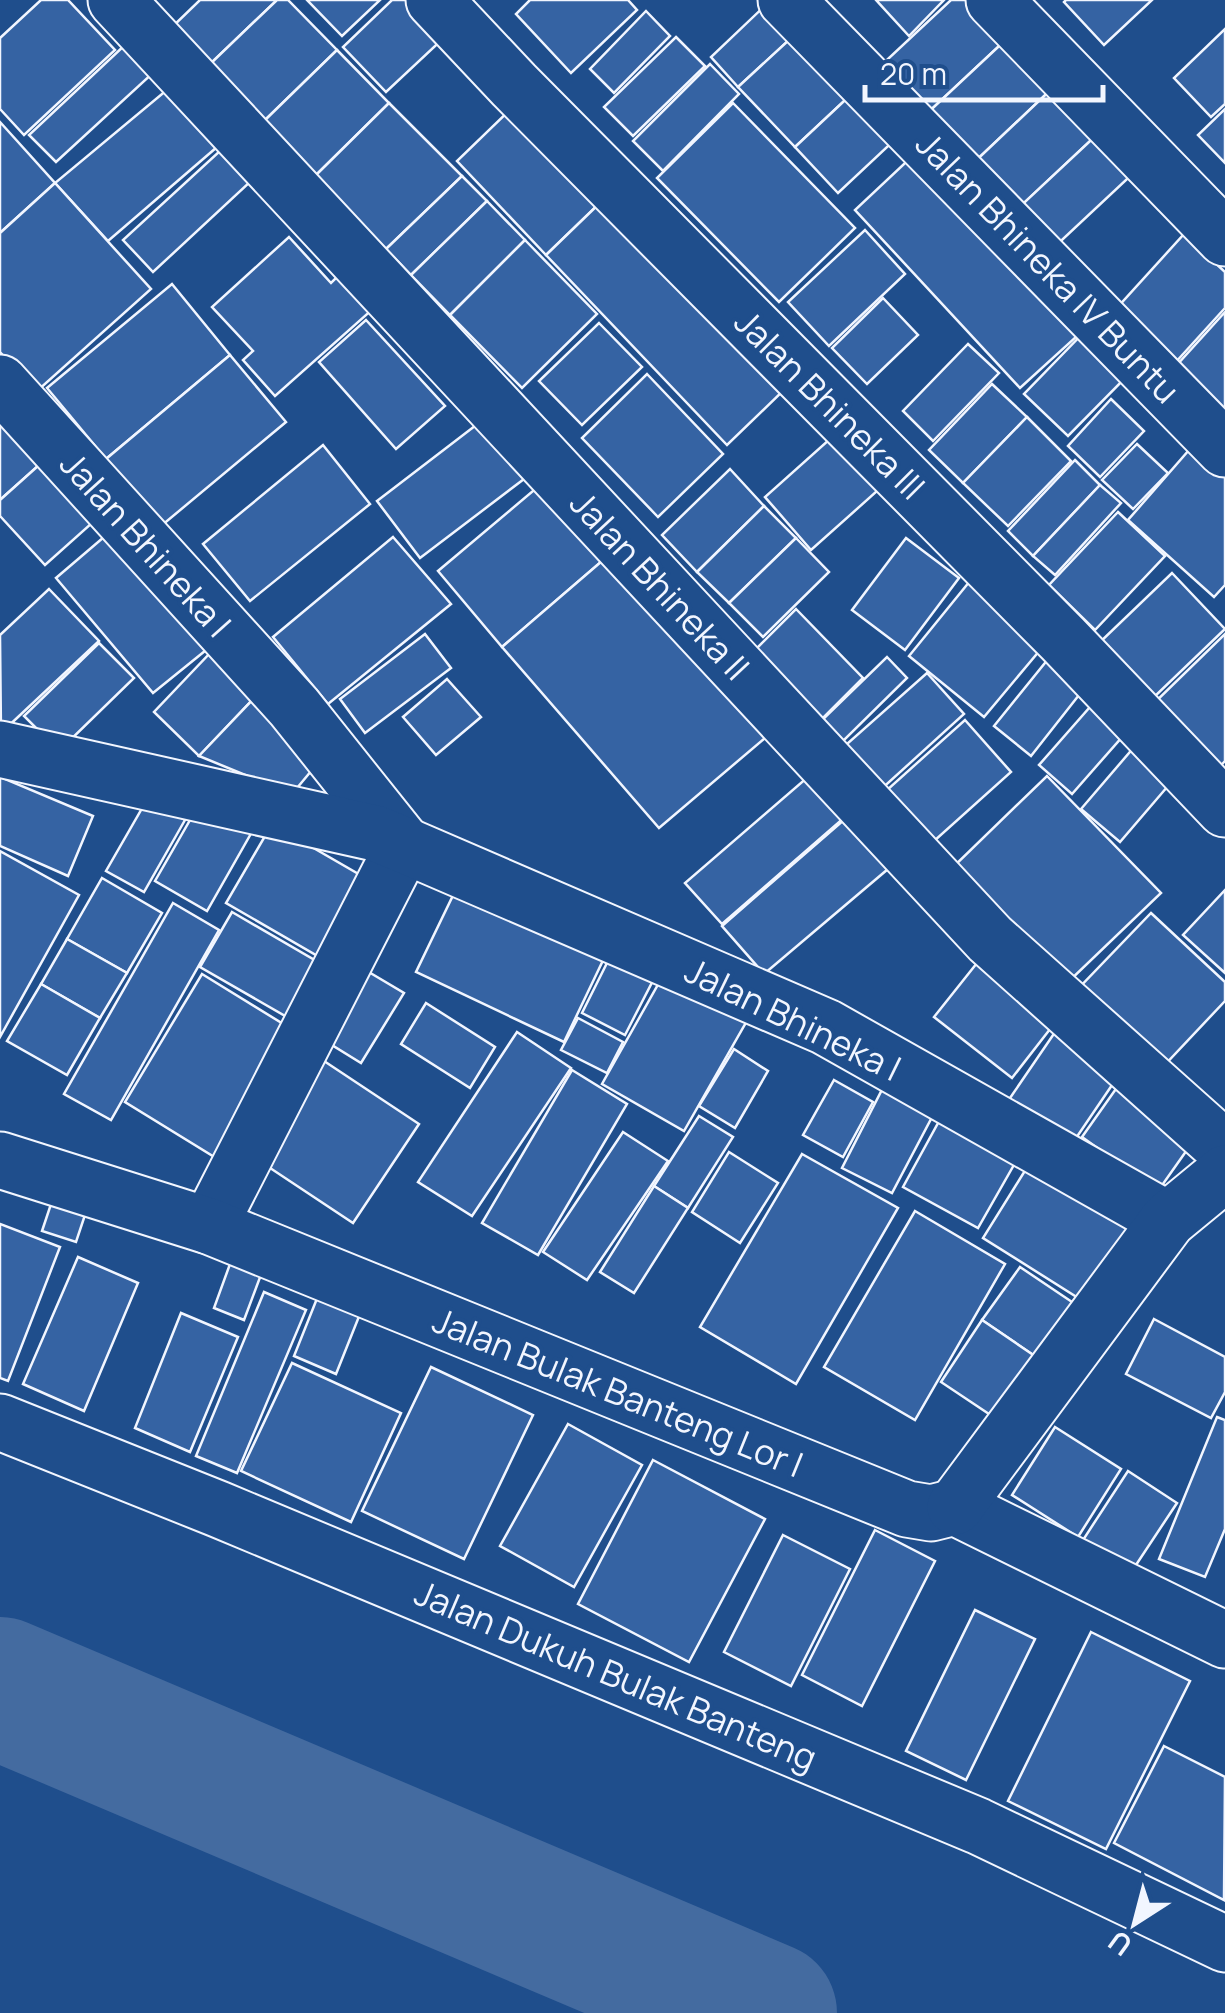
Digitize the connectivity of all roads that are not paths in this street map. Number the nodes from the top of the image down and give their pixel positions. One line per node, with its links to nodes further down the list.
1 (116, 0): 11 (street, Jalan Bhineka II)
2 (434, 0): 9 (street, Jalan Bhineka III)
3 (786, 0): 7 (street, Jalan Bhineka IV Buntu)
4 (994, 0): 5 (street)
5 (1225, 238)
6 (0, 383): 10 (street, Jalan Bhineka I)
7 (1225, 449)
8 (0, 749): 10 (street, Jalan Bhineka I)
9 (1225, 809)
10 (404, 845): 14 (street, Jalan Bhineka I); 15 (street)
11 (1225, 1150)
12 (0, 1160): 15 (street, Jalan Bulak Banteng Lor I)
13 (1225, 1174): 14 (street)
14 (1168, 1220): 17 (street)
15 (208, 1226): 17 (street, Jalan Bulak Banteng Lor I)
16 (0, 1422): 19 (street, Jalan Dukuh Bulak Banteng)
17 (955, 1507): 18 (street, Jalan Bulak Banteng Lor I)
18 (1225, 1640)
19 (1225, 1944)

